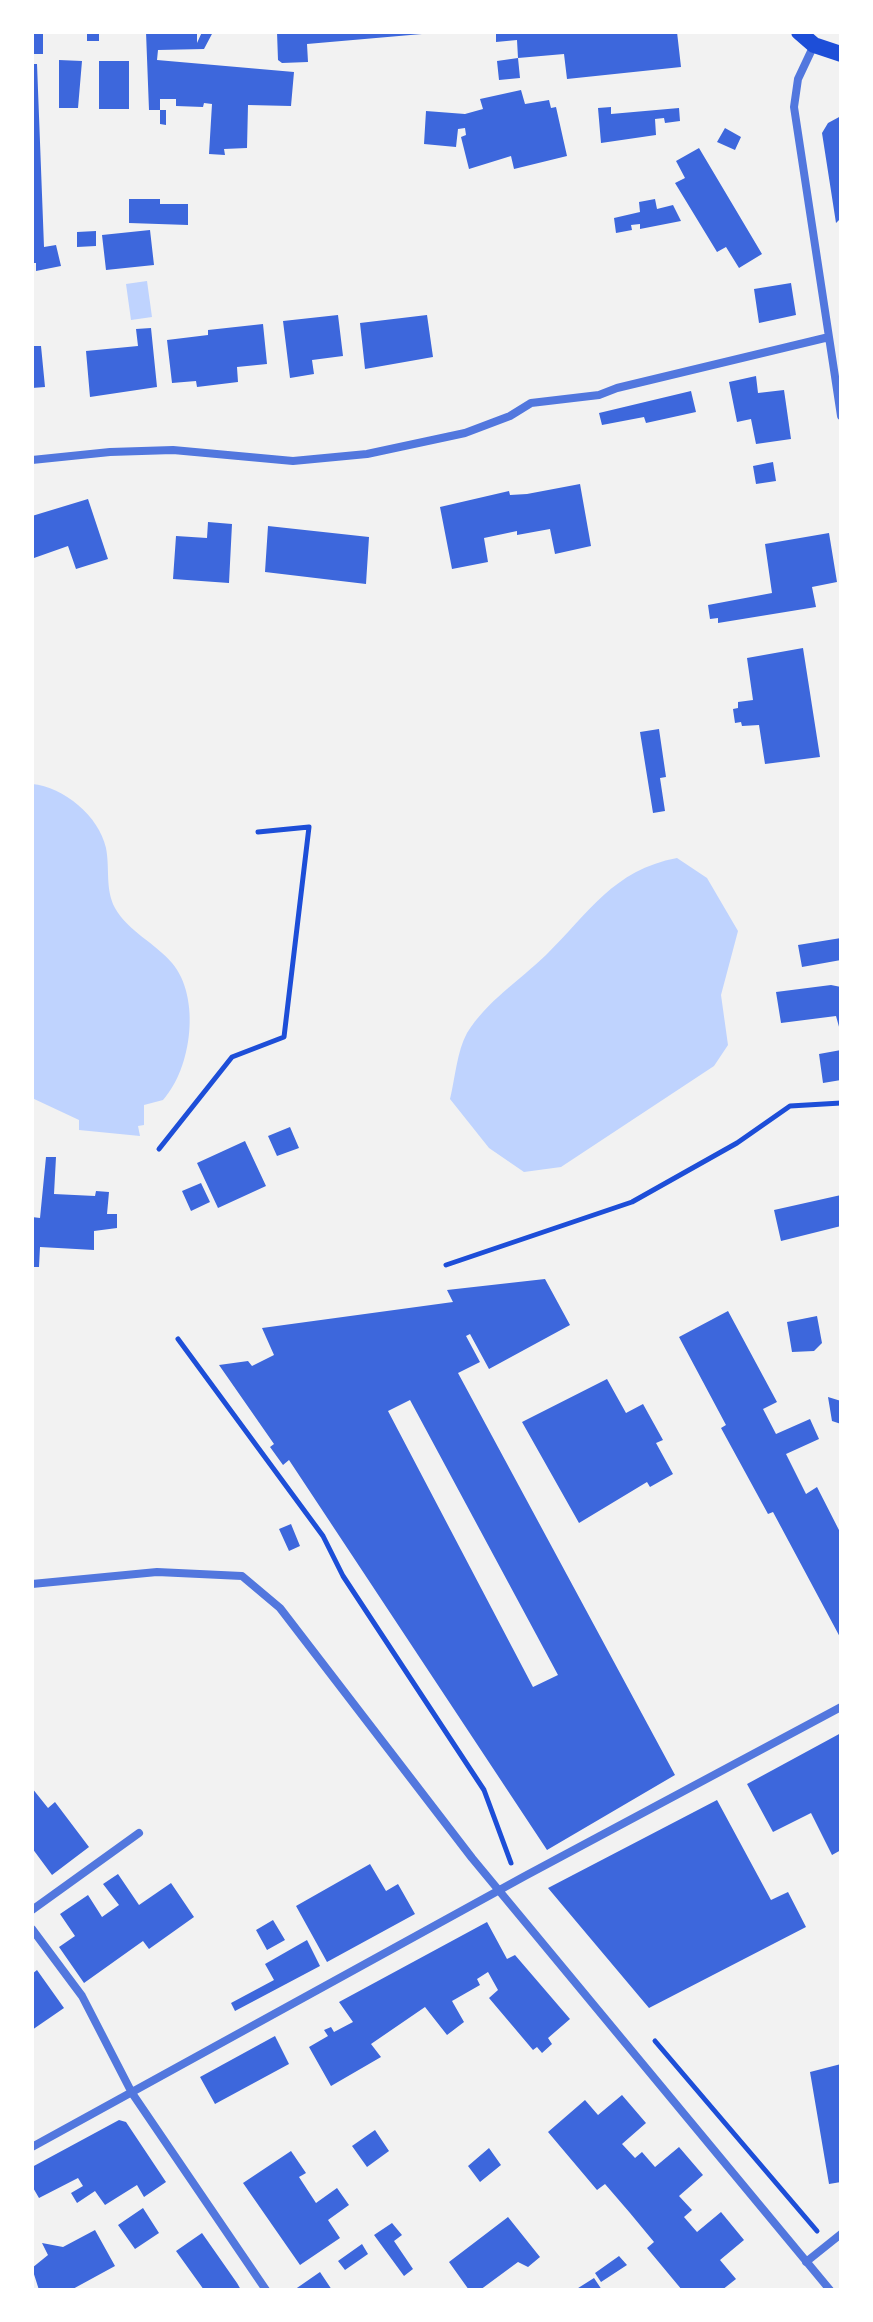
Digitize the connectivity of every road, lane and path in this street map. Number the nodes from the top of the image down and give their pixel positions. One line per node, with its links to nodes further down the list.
1 (799, 32): 2 (main road)
2 (814, 45): 3 (main road); 4 (street)
3 (841, 54)
4 (829, 337): 5 (street); 6 (street)
5 (841, 416)
6 (32, 460)
7 (258, 832): 9 (path)
8 (841, 1103): 10 (path)
9 (159, 1149)
10 (446, 1265)
11 (178, 1339): 15 (path)
12 (32, 1584): 16 (street)
13 (841, 1707): 15 (street)
14 (139, 1833): 17 (street)
15 (517, 1880): 16 (street)
16 (498, 1890): 20 (street); 24 (street)
17 (32, 1910)
18 (32, 1929): 20 (street)
19 (649, 2033): 23 (path)
20 (132, 2093): 21 (street); 25 (street)
21 (32, 2147)
22 (841, 2234): 23 (street)
23 (827, 2242): 24 (street)
24 (806, 2262): 26 (street)
25 (266, 2290)
26 (830, 2290)

